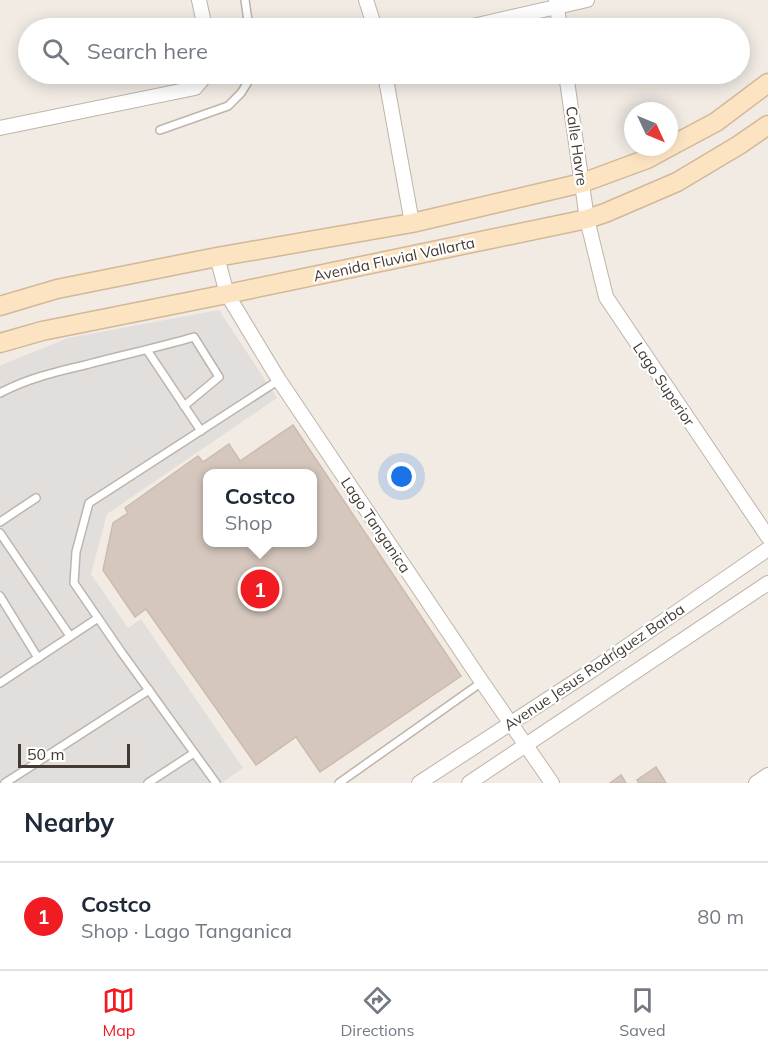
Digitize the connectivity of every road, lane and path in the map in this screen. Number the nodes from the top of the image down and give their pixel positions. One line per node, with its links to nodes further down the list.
1 (199, 0): 6 (street)
2 (245, 0): 7 (lane)
3 (366, 0): 8 (street)
4 (587, 0): 5 (street)
5 (556, 3): 9 (street); 10 (street)
6 (203, 18)
7 (248, 18)
8 (372, 18)
9 (501, 18)
10 (558, 18)
11 (768, 83): 19 (street, Avenida Fluvial Vallarta)
12 (198, 84): 17 (street)
13 (247, 84): 18 (lane)
14 (387, 84): 23 (street)
15 (567, 84): 21 (street, Calle Havre)
16 (768, 125): 22 (street, Avenida Fluvial Vallarta)
17 (0, 128)
18 (160, 130)
19 (678, 142)
20 (652, 156): 21 (street, Avenida Fluvial Vallarta)
21 (582, 183): 22 (street, Calle Havre); 23 (street, Avenida Fluvial Vallarta)
22 (587, 219): 25 (street, Avenida Fluvial Vallarta); 36 (street, Lago Superior)
23 (412, 223): 24 (street, Avenida Fluvial Vallarta)
24 (217, 257): 25 (street, Lago Tanganica); 26 (street, Avenida Fluvial Vallarta)
25 (227, 294): 27 (street, Avenida Fluvial Vallarta); 29 (street, Lago Tanganica)
26 (0, 306)
27 (0, 343)
28 (147, 350): 30 (lane); 31 (lane); 31 (lane)
29 (279, 380): 32 (lane); 43 (street, Lago Tanganica)
30 (0, 393)
31 (184, 406): 32 (lane)
32 (201, 431): 40 (lane)
33 (36, 498): 34 (lane)
34 (0, 522)
35 (0, 533): 41 (lane)
36 (768, 537)
37 (768, 549): 46 (street, Avenue Jesus Rodríguez Barba)
38 (768, 583): 47 (street, Avenue Jesus Rodríguez Barba)
39 (0, 596): 42 (lane)
40 (98, 618): 41 (lane); 45 (lane)
41 (70, 636): 42 (lane)
42 (38, 658): 44 (lane)
43 (482, 681): 46 (street, Lago Tanganica); 53 (lane)
44 (0, 683)
45 (149, 690): 48 (lane); 50 (lane)
46 (511, 724): 47 (street, Lago Tanganica); 54 (street, Avenue Jesus Rodríguez Barba)
47 (526, 744): 55 (street, Avenue Jesus Rodríguez Barba); 56 (street, Lago Tanganica)
48 (195, 753): 51 (lane); 52 (lane)
49 (768, 775): 57 (street)
50 (5, 783)
51 (148, 783)
52 (216, 783)
53 (339, 783)
54 (419, 783)
55 (469, 783)
56 (552, 783)
57 (756, 783)

